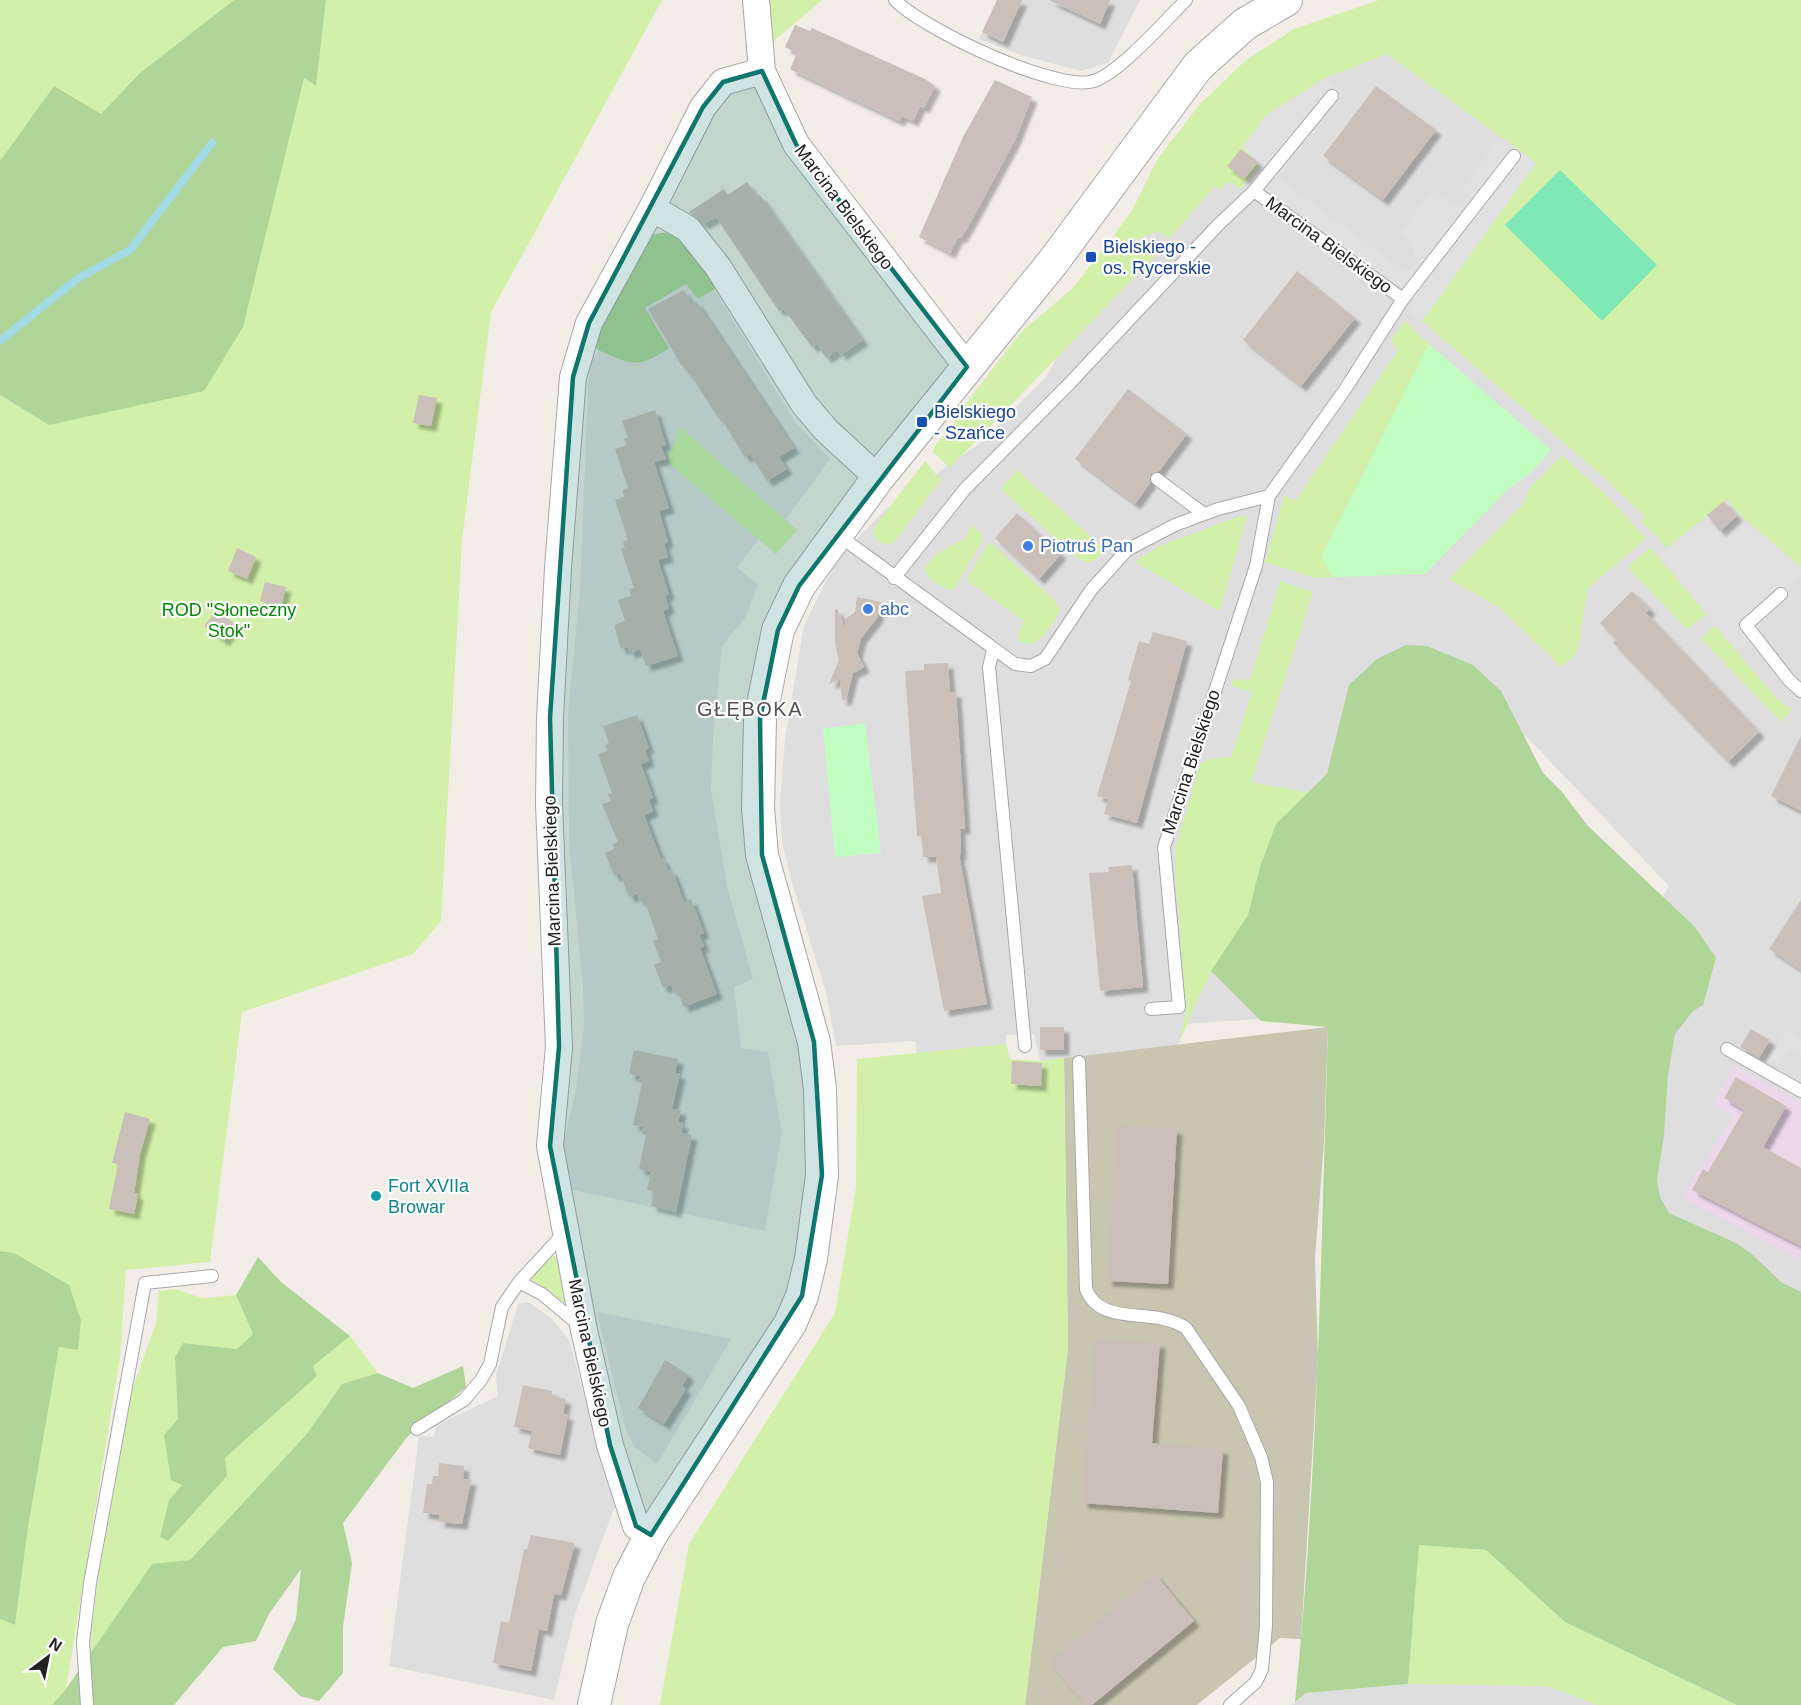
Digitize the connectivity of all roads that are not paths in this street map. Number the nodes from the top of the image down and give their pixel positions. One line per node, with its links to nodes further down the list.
1 (756, 0): 5 (street)
2 (894, 0): 3 (lane)
3 (1186, 0)
4 (1279, 1): 11 (street)
5 (762, 71): 9 (street, Marcina Bielskiego); 11 (street, Marcina Bielskiego)
6 (1332, 96): 8 (lane, Marcina Bielskiego)
7 (1514, 156): 10 (lane, Marcina Bielskiego)
8 (1254, 191): 10 (lane, Marcina Bielskiego); 17 (lane, Marcina Bielskiego)
9 (652, 208): 12 (street); 26 (street, Marcina Bielskiego)
10 (1403, 299): 14 (lane, Marcina Bielskiego)
11 (967, 367): 12 (street)
12 (878, 478): 16 (street)
13 (1157, 479): 15 (lane)
14 (1269, 496): 15 (lane); 21 (lane, Marcina Bielskiego)
15 (1204, 514): 19 (lane)
16 (837, 536): 17 (lane); 31 (street)
17 (894, 578): 19 (lane)
18 (1781, 594): 20 (lane)
19 (993, 650): 22 (lane)
20 (1801, 691)
21 (1150, 1009)
22 (1025, 1047)
23 (1726, 1049): 25 (lane)
24 (1079, 1062): 34 (lane)
25 (1801, 1091)
26 (565, 1232): 28 (lane); 29 (street, Marcina Bielskiego)
27 (212, 1276): 32 (lane)
28 (519, 1282): 29 (lane); 30 (lane)
29 (584, 1330): 31 (street, Marcina Bielskiego)
30 (417, 1429)
31 (651, 1534): 33 (street)
32 (87, 1705)
33 (594, 1705)
34 (1230, 1705)

